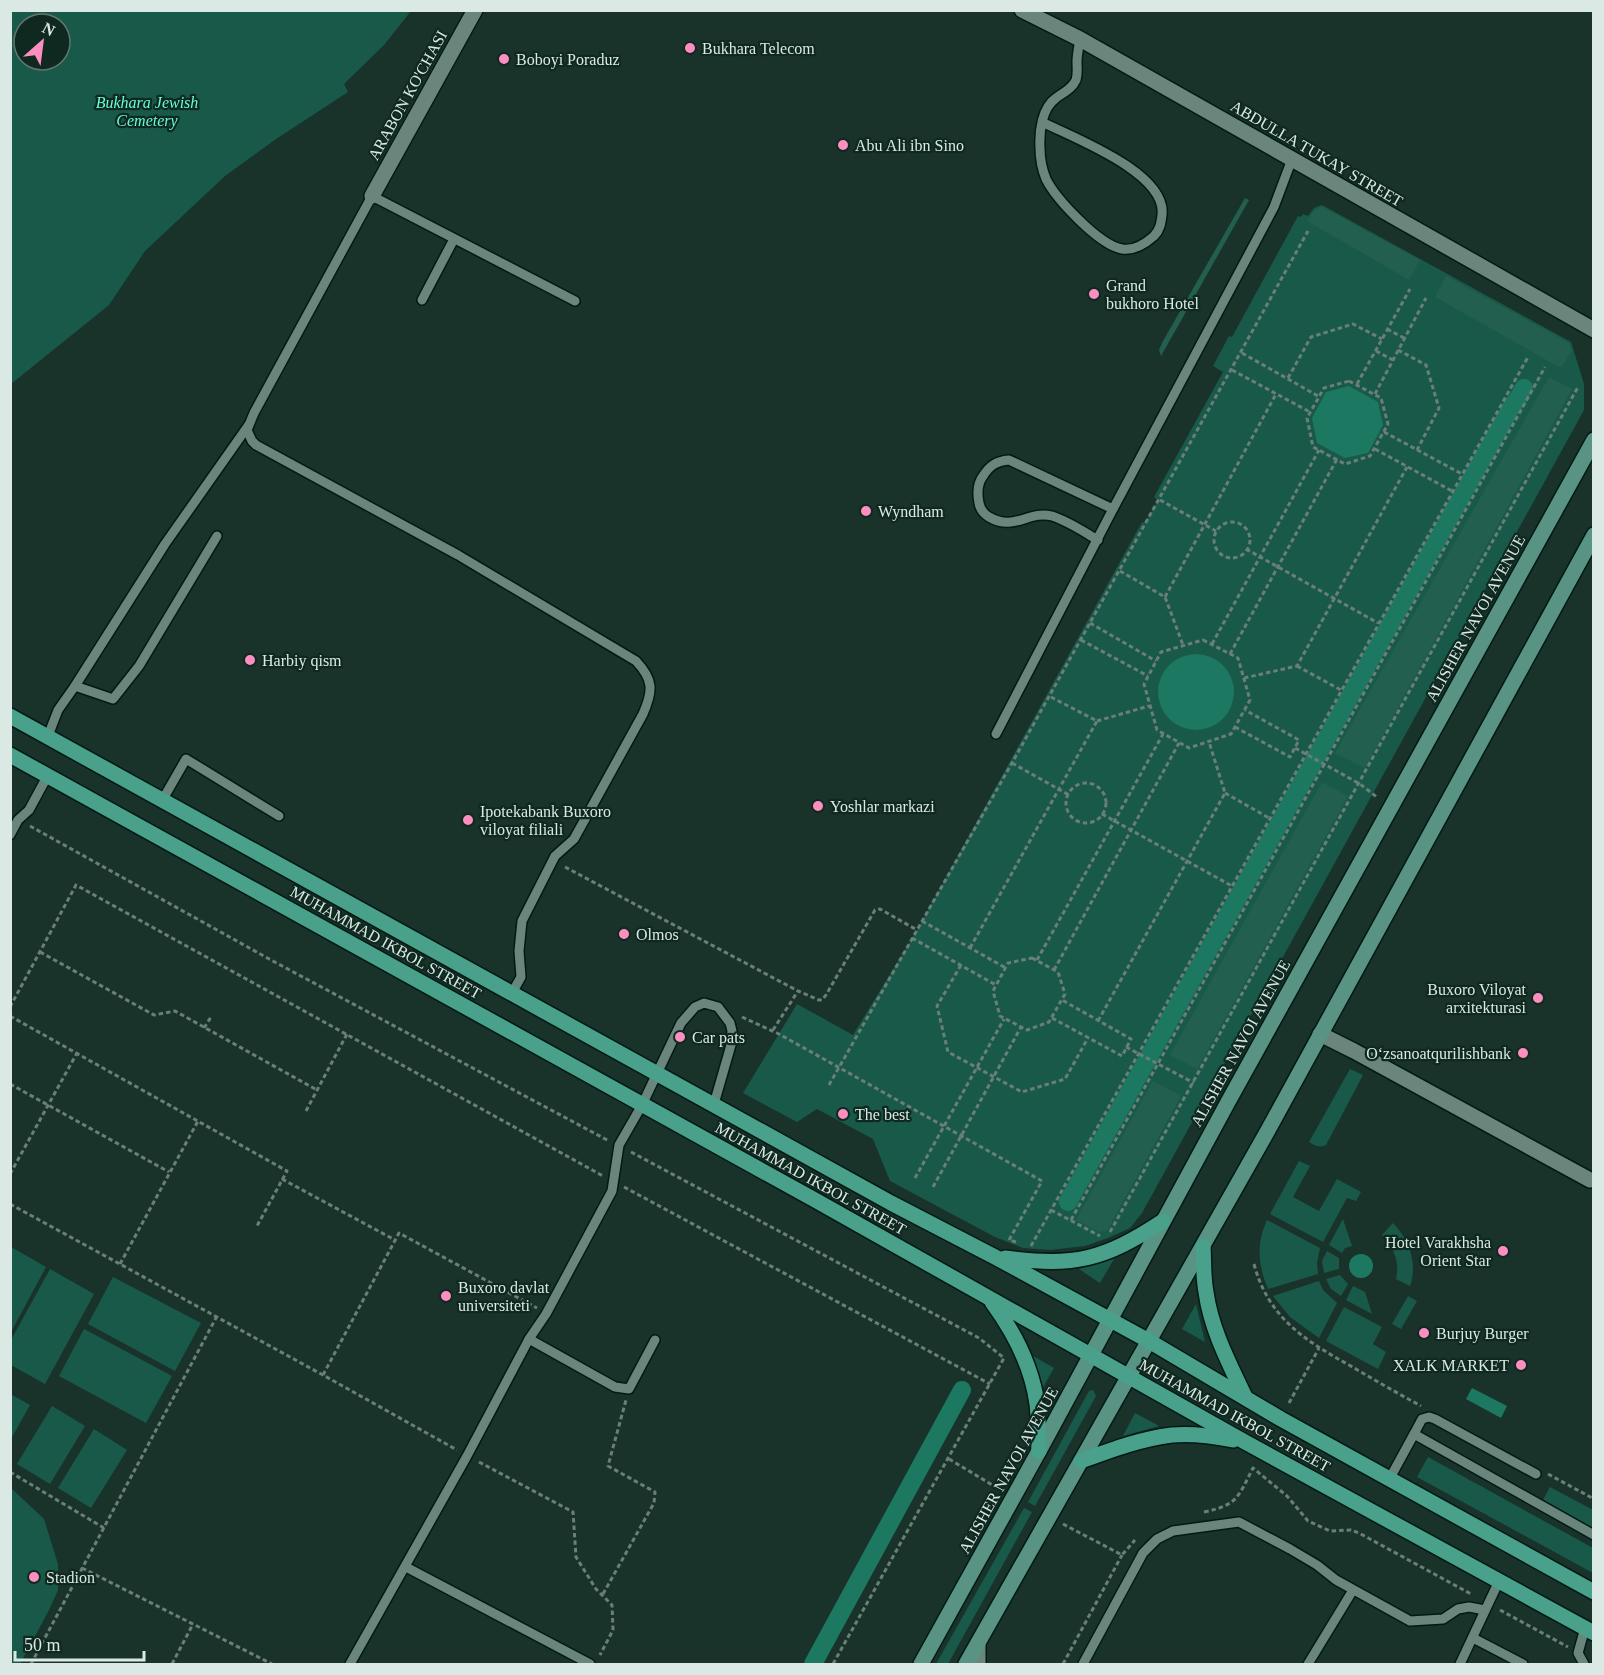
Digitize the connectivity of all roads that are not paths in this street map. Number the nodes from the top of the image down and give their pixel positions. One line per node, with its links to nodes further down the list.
1 (475, 10): 6 (street, ARABON KO'CHASI)
2 (1022, 10): 3 (street, ABDULLA TUKAY STREET)
3 (1080, 39): 4 (lane); 5 (street, ABDULLA TUKAY STREET)
4 (1042, 122): 4 (lane)
5 (1292, 159): 10 (street, ABDULLA TUKAY STREET); 13 (lane)
6 (372, 196): 7 (lane); 11 (lane)
7 (454, 239): 8 (lane); 9 (lane)
8 (422, 300)
9 (575, 301)
10 (1593, 330)
11 (249, 424): 17 (lane); 26 (lane)
12 (1593, 441): 32 (main road, ALISHER NAVOI AVENUE)
13 (1113, 510): 16 (lane); 16 (lane)
14 (217, 536): 17 (lane)
15 (1593, 536): 27 (main road)
16 (1098, 540): 19 (lane)
17 (75, 686): 20 (lane)
18 (10, 716): 20 (main road, MUHAMMAD IKBOL STREET)
19 (996, 734)
20 (48, 736): 23 (main road, MUHAMMAD IKBOL STREET)
21 (10, 754): 22 (main road, MUHAMMAD IKBOL STREET)
22 (48, 775): 25 (lane); 30 (main road, MUHAMMAD IKBOL STREET)
23 (163, 799): 24 (lane); 26 (main road, MUHAMMAD IKBOL STREET)
24 (279, 816)
25 (10, 835)
26 (512, 993): 28 (main road, MUHAMMAD IKBOL STREET)
27 (1320, 1034): 31 (street); 33 (main road)
28 (657, 1073): 29 (main road, MUHAMMAD IKBOL STREET); 29 (lane); 30 (lane)
29 (714, 1104): 34 (main road, MUHAMMAD IKBOL STREET)
30 (642, 1105): 35 (main road, MUHAMMAD IKBOL STREET); 37 (lane)
31 (1590, 1180)
32 (1163, 1221): 34 (main road); 36 (main road, ALISHER NAVOI AVENUE)
33 (1203, 1246): 39 (main road); 42 (main road)
34 (995, 1257): 36 (main road, MUHAMMAD IKBOL STREET)
35 (989, 1297): 40 (main road, MUHAMMAD IKBOL STREET); 45 (main road)
36 (1110, 1320): 39 (main road, MUHAMMAD IKBOL STREET); 40 (main road, ALISHER NAVOI AVENUE)
37 (529, 1339): 38 (lane); 50 (lane)
38 (655, 1340)
39 (1149, 1341): 41 (main road); 42 (main road, MUHAMMAD IKBOL STREET)
40 (1091, 1355): 41 (main road, MUHAMMAD IKBOL STREET); 45 (main road, ALISHER NAVOI AVENUE)
41 (1128, 1377): 44 (main road, MUHAMMAD IKBOL STREET); 46 (main road)
42 (1245, 1397): 48 (main road, MUHAMMAD IKBOL STREET)
43 (1414, 1434): 47 (lane); 48 (lane); 49 (lane)
44 (1245, 1442): 46 (main road); 51 (main road, MUHAMMAD IKBOL STREET)
45 (1039, 1451): 60 (main road, ALISHER NAVOI AVENUE)
46 (1081, 1461): 57 (main road)
47 (1536, 1474)
48 (1390, 1478): 53 (main road, MUHAMMAD IKBOL STREET)
49 (1593, 1535)
50 (406, 1567): 58 (lane); 59 (lane)
51 (1498, 1581): 54 (lane); 55 (main road, MUHAMMAD IKBOL STREET)
52 (1353, 1590): 54 (lane); 63 (lane); 64 (lane)
53 (1593, 1592)
54 (1486, 1607): 56 (lane)
55 (1589, 1631): 67 (lane)
56 (1473, 1638): 65 (lane); 66 (lane)
57 (978, 1643): 61 (main road); 62 (street)
58 (350, 1665)
59 (590, 1665)
60 (921, 1665)
61 (966, 1665)
62 (978, 1665)
63 (1083, 1665)
64 (1308, 1665)
65 (1460, 1665)
66 (1522, 1665)
67 (1584, 1665)

